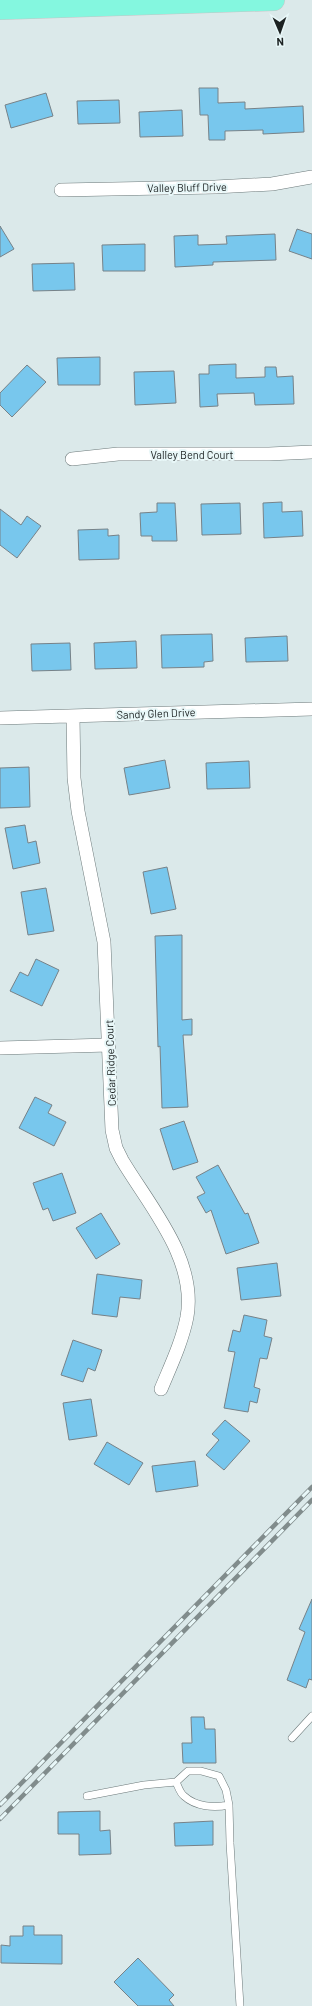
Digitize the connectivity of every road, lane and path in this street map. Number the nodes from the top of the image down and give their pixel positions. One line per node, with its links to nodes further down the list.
1 (272, 0): 2 (main road)
2 (0, 9)
3 (312, 177): 4 (street, Valley Bluff Drive)
4 (61, 190)
5 (312, 452): 6 (street, Valley Bend Court)
6 (72, 459)
7 (312, 709): 8 (street, Sandy Glen Drive)
8 (73, 716): 9 (street, Sandy Glen Drive); 10 (street, Cedar Ridge Court)
9 (0, 718)
10 (109, 1044): 11 (street); 12 (street, Cedar Ridge Court)
11 (0, 1048)
12 (161, 1389)
13 (312, 1716): 14 (lane)
14 (292, 1738)
15 (176, 1782): 16 (lane); 17 (lane); 17 (lane)
16 (87, 1796)
17 (229, 1805): 18 (lane)
18 (240, 2006)

